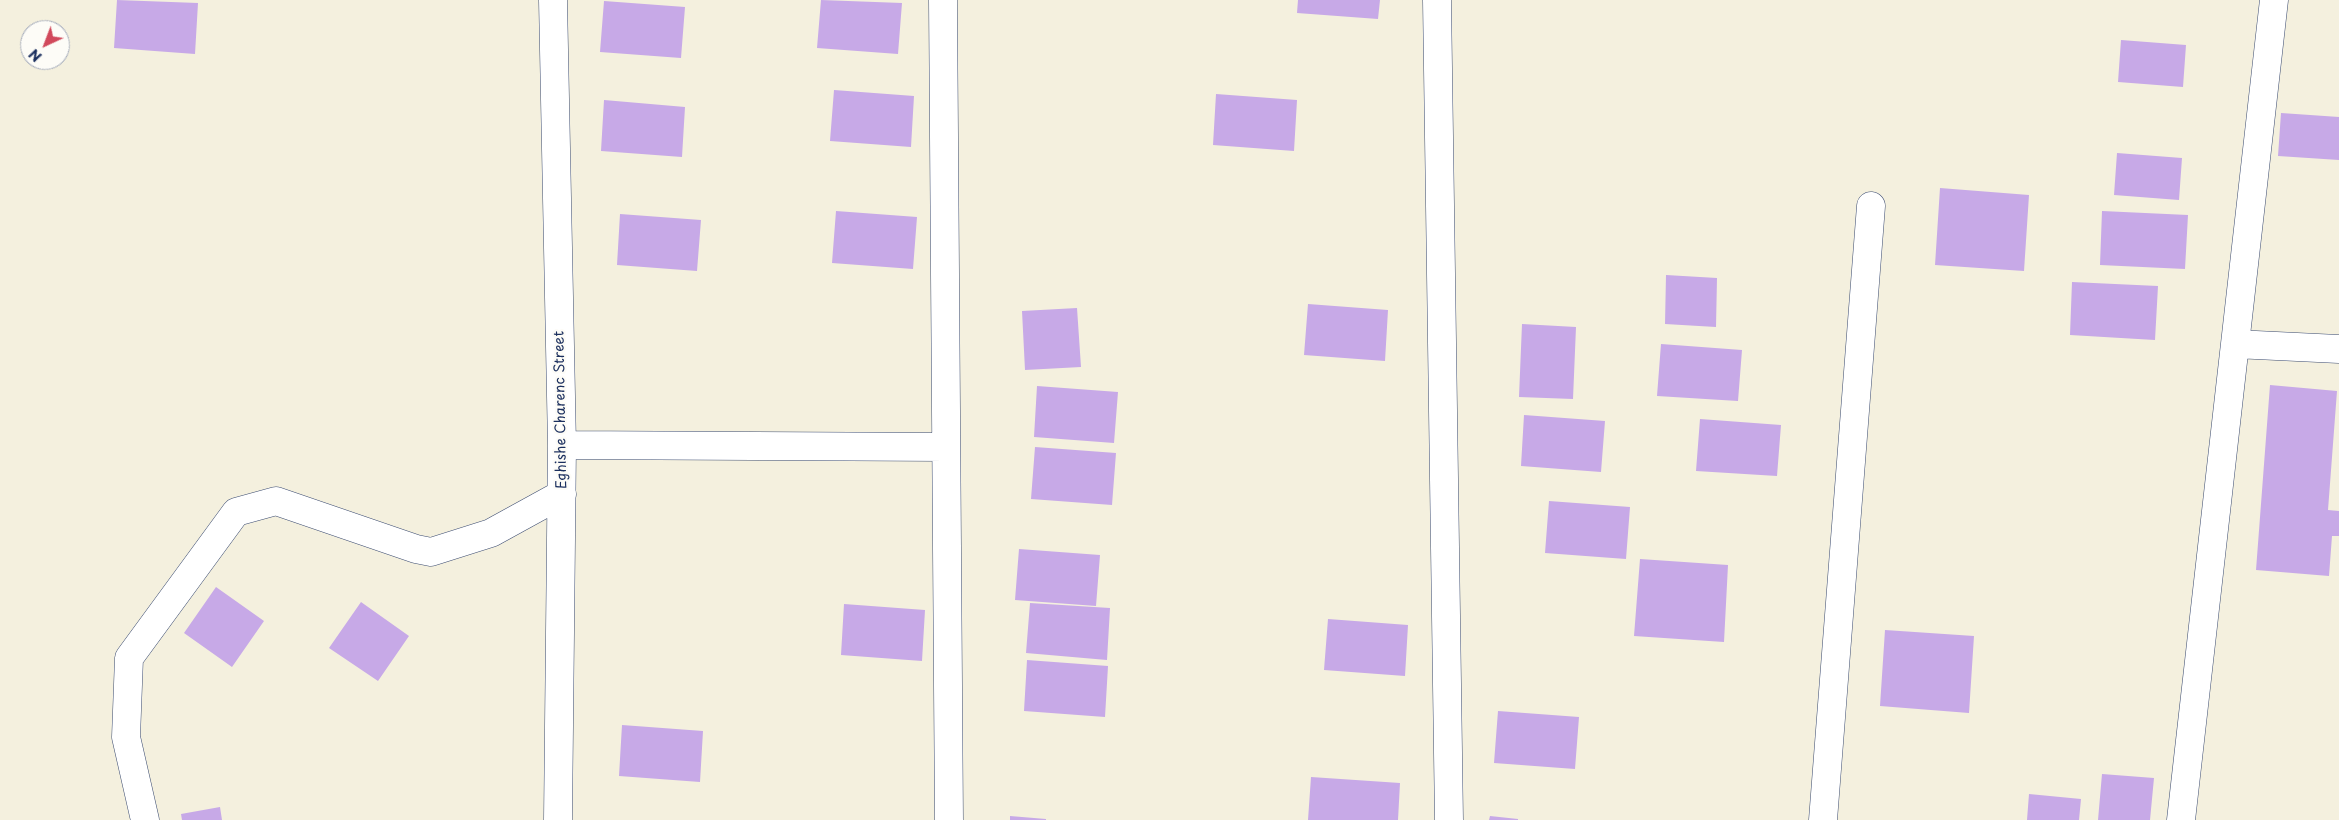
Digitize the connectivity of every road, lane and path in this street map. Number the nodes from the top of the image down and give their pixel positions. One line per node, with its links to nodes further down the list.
1 (553, 0): 8 (street, Eghishe Charenc Street)
2 (943, 0): 9 (street)
3 (1437, 0): 14 (street)
4 (2274, 0): 6 (street)
5 (1871, 206): 15 (street)
6 (2235, 344): 7 (street); 16 (street)
7 (2339, 349)
8 (562, 445): 9 (street); 10 (street, Eghishe Charenc Street)
9 (946, 447): 13 (street)
10 (562, 494): 11 (street); 12 (street, Eghishe Charenc Street)
11 (145, 820)
12 (558, 820)
13 (949, 820)
14 (1449, 820)
15 (1822, 820)
16 (2181, 820)

